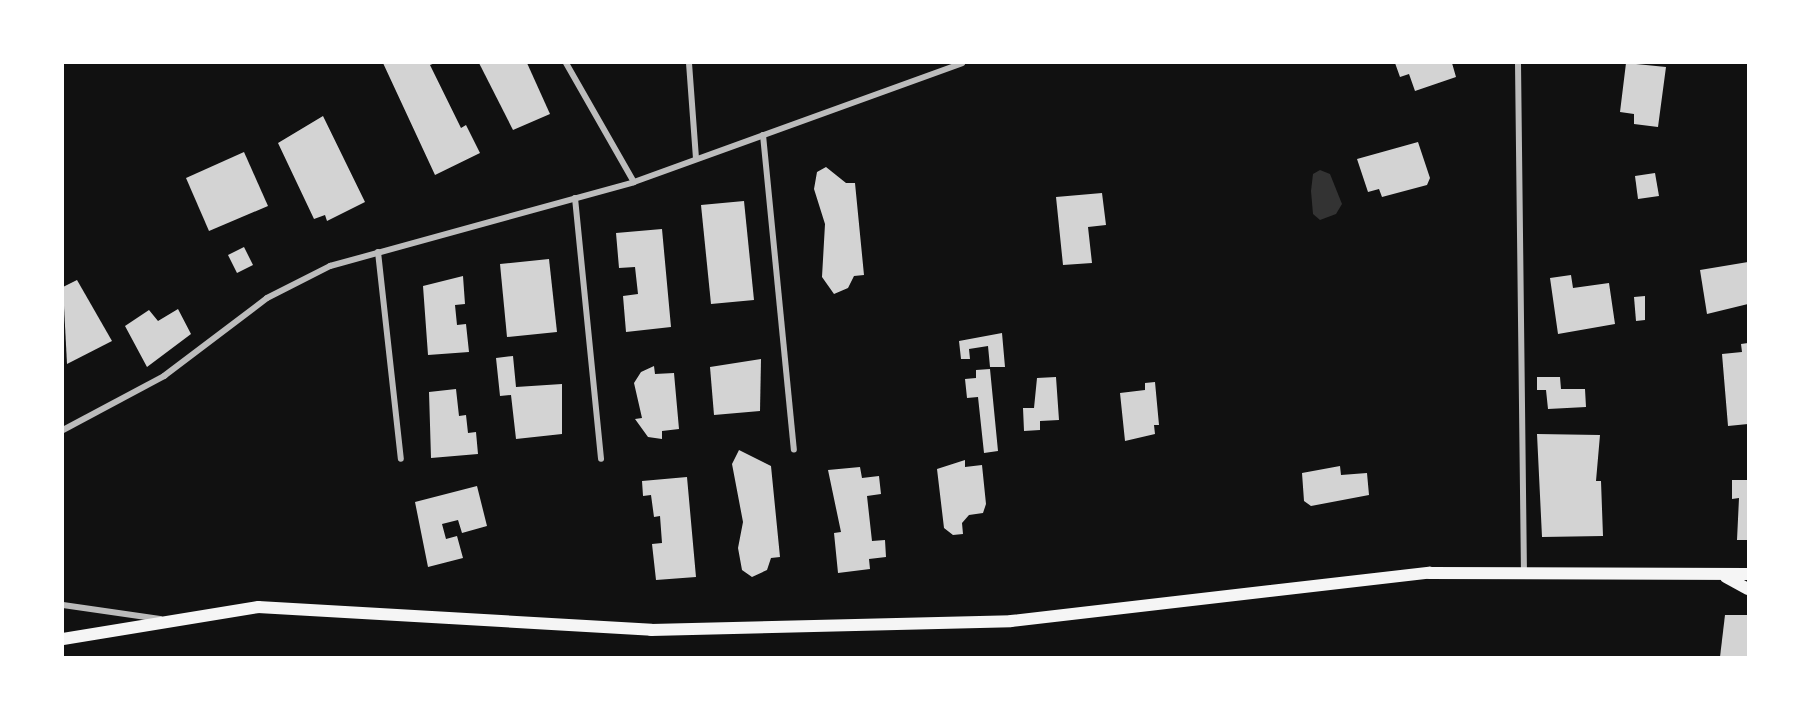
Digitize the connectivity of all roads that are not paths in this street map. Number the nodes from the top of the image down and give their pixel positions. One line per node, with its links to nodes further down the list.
1 (566, 63): 7 (street)
2 (689, 63): 6 (street)
3 (962, 63): 5 (street)
4 (1518, 63): 15 (street)
5 (763, 135): 6 (street); 11 (street)
6 (696, 159): 7 (street)
7 (634, 182): 8 (street)
8 (575, 198): 9 (street); 13 (street)
9 (378, 252): 10 (street); 12 (street)
10 (63, 430)
11 (794, 449)
12 (401, 459)
13 (601, 459)
14 (1748, 574): 16 (main road)
15 (1524, 575): 16 (main road); 19 (main road)
16 (1726, 577): 17 (main road)
17 (1748, 588)
18 (63, 605): 19 (street)
19 (169, 621): 20 (main road)
20 (63, 639)

